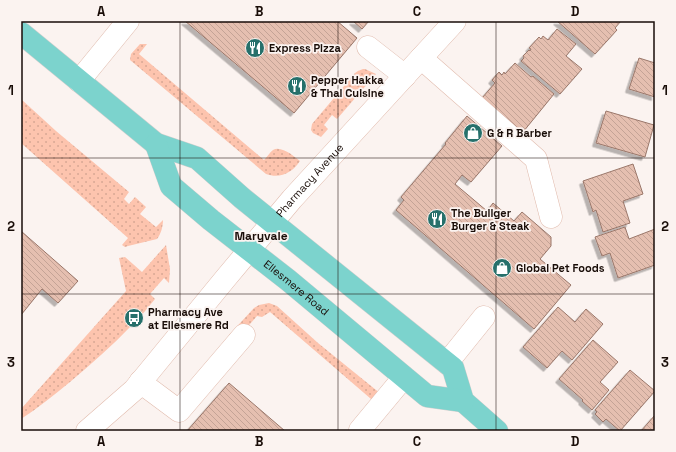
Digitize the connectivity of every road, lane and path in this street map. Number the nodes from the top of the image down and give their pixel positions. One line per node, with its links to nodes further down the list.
1 (128, 21): 7 (street)
2 (455, 21): 5 (street, Pharmacy Avenue)
3 (21, 33): 7 (main road)
4 (368, 46): 6 (street)
5 (421, 58): 6 (street, Pharmacy Avenue); 9 (street)
6 (404, 76): 10 (street, Pharmacy Avenue)
7 (79, 81): 8 (main road)
8 (156, 144): 10 (main road); 11 (main road, Ellesmere Road)
9 (551, 217)
10 (272, 223): 11 (street, Pharmacy Avenue); 14 (main road)
11 (250, 250): 15 (main road, Ellesmere Road); 16 (street, Pharmacy Avenue)
12 (484, 317): 14 (street)
13 (244, 335): 16 (street)
14 (447, 363): 17 (main road)
15 (404, 377): 17 (main road, Ellesmere Road); 18 (street)
16 (140, 382): 19 (street, Pharmacy Avenue)
17 (463, 401): 20 (main road)
18 (360, 430)
19 (87, 431)
20 (497, 431)

